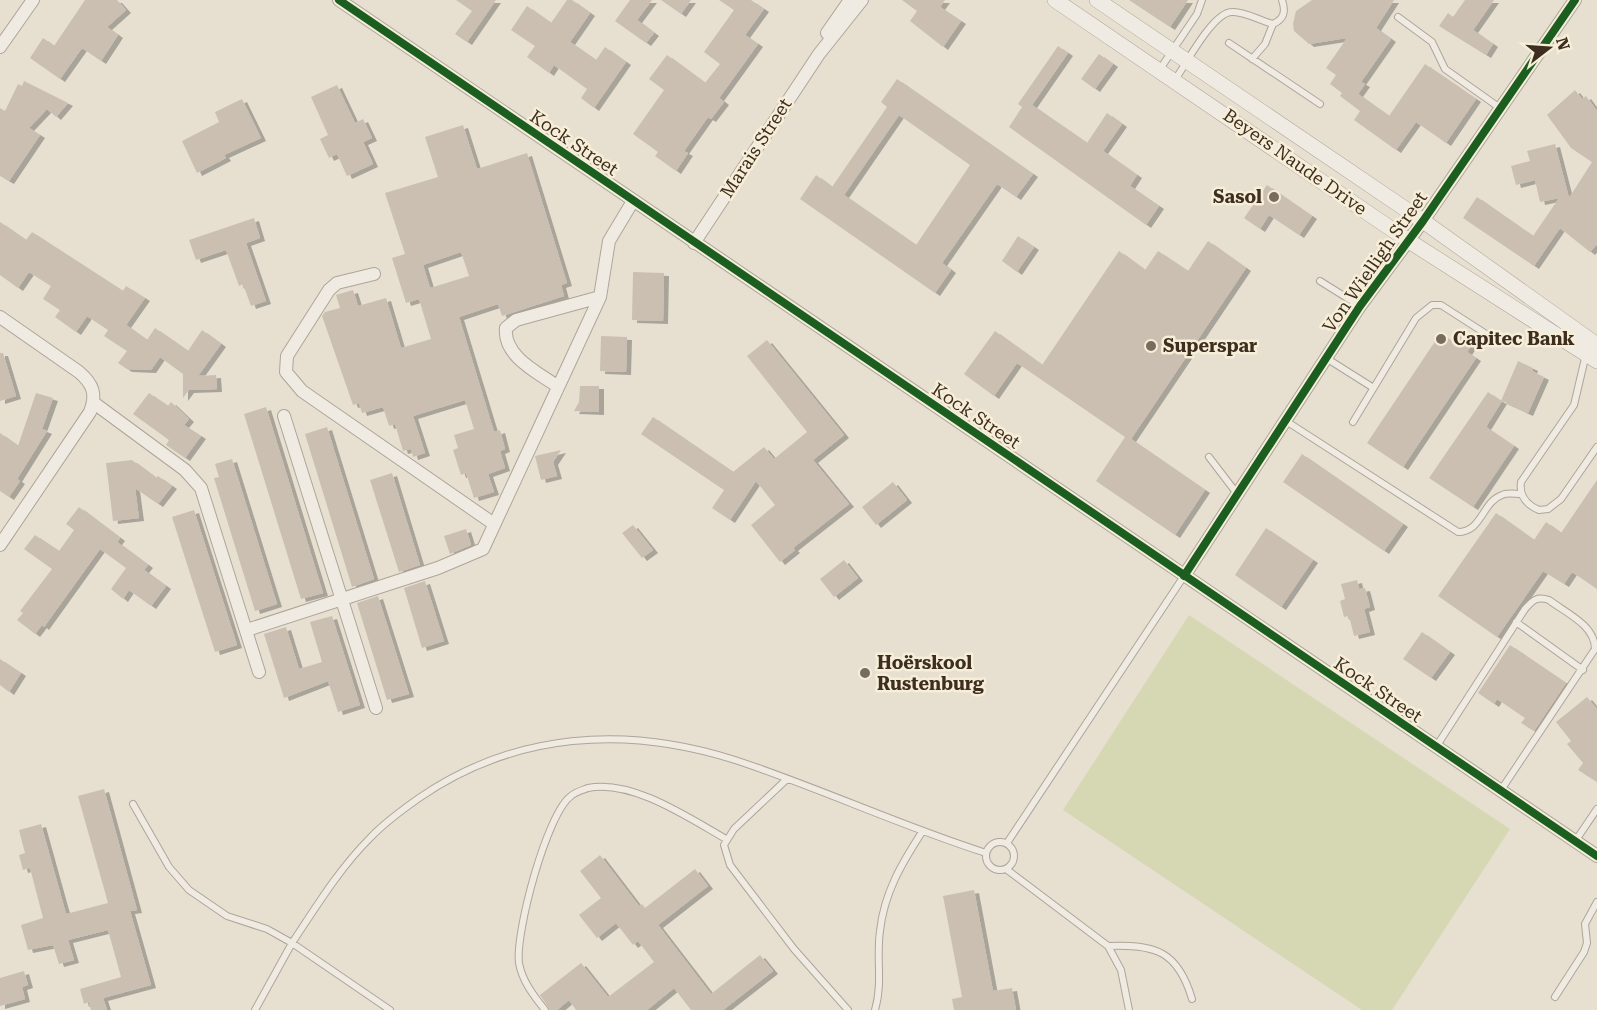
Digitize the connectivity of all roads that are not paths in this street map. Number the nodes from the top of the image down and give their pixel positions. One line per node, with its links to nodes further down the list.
1 (33, 0): 12 (street)
2 (339, 0): 23 (street, Kock Street)
3 (850, 0): 16 (street, Marais Street)
4 (862, 0): 16 (street, Marais Street)
5 (1055, 0): 19 (street, Beyers Naude Drive)
6 (1097, 0): 15 (street, Beyers Naude Drive)
7 (1202, 0): 15 (lane)
8 (1282, 0): 11 (lane)
9 (1575, 0): 22 (street, Von Wielligh Street)
10 (1398, 17): 22 (lane)
11 (1273, 24): 17 (lane); 18 (lane)
12 (5, 29): 14 (street)
13 (1229, 43): 17 (lane)
14 (0, 47)
15 (1171, 51): 18 (street, Beyers Naude Drive); 19 (lane)
16 (819, 54): 26 (street, Marais Street)
17 (1252, 59): 21 (lane)
18 (1187, 62): 20 (lane); 24 (street, Beyers Naude Drive)
19 (1160, 70): 20 (street, Beyers Naude Drive)
20 (1175, 80): 25 (street, Beyers Naude Drive)
21 (1320, 104)
22 (1501, 108): 24 (street, Von Wielligh Street)
23 (633, 201): 26 (street, Kock Street); 29 (street)
24 (1423, 221): 25 (street, Von Wielligh Street); 33 (street, Beyers Naude Drive)
25 (1409, 241): 30 (street, Von Wielligh Street); 33 (street, Beyers Naude Drive)
26 (694, 243): 47 (street, Kock Street)
27 (374, 274): 45 (street)
28 (1320, 281): 30 (lane)
29 (600, 297): 35 (street); 35 (street)
30 (1360, 306): 34 (street, Von Wielligh Street)
31 (0, 317): 37 (street)
32 (1494, 339): 36 (lane)
33 (1593, 353): 43 (lane)
34 (1326, 358): 36 (lane); 39 (street, Von Wielligh Street)
35 (556, 386): 45 (street)
36 (1372, 387): 40 (lane)
37 (94, 403): 46 (street); 50 (street)
38 (284, 416): 48 (street)
39 (1286, 421): 43 (lane); 44 (street, Von Wielligh Street)
40 (1353, 422)
41 (1597, 447): 43 (lane)
42 (1209, 457): 44 (lane)
43 (1521, 494)
44 (1238, 495): 47 (street, Von Wielligh Street)
45 (494, 524): 48 (street)
46 (0, 545)
47 (1184, 576): 54 (street, Kock Street); 62 (lane)
48 (342, 599): 50 (street); 53 (street)
49 (1516, 622): 51 (lane); 51 (lane); 54 (lane)
50 (247, 630): 52 (street)
51 (1583, 669): 56 (lane)
52 (260, 672)
53 (376, 708)
54 (1436, 747): 56 (street, Kock Street)
55 (786, 779): 59 (lane); 60 (lane); 67 (lane)
56 (1500, 791): 61 (street, Kock Street)
57 (133, 804): 67 (lane)
58 (1597, 809): 61 (lane)
59 (922, 832): 63 (lane); 75 (lane)
60 (726, 838): 73 (lane); 74 (lane)
61 (1576, 840): 64 (street, Kock Street)
62 (1007, 843): 63 (lane); 65 (lane)
63 (986, 853): 65 (lane)
64 (1597, 856)
65 (1006, 869): 68 (lane)
66 (1597, 902): 69 (lane)
67 (292, 944): 71 (lane); 72 (lane)
68 (1108, 946): 70 (lane); 76 (lane)
69 (1555, 996)
70 (1192, 999)
71 (255, 1010)
72 (390, 1010)
73 (545, 1010)
74 (848, 1010)
75 (875, 1010)
76 (1129, 1010)

